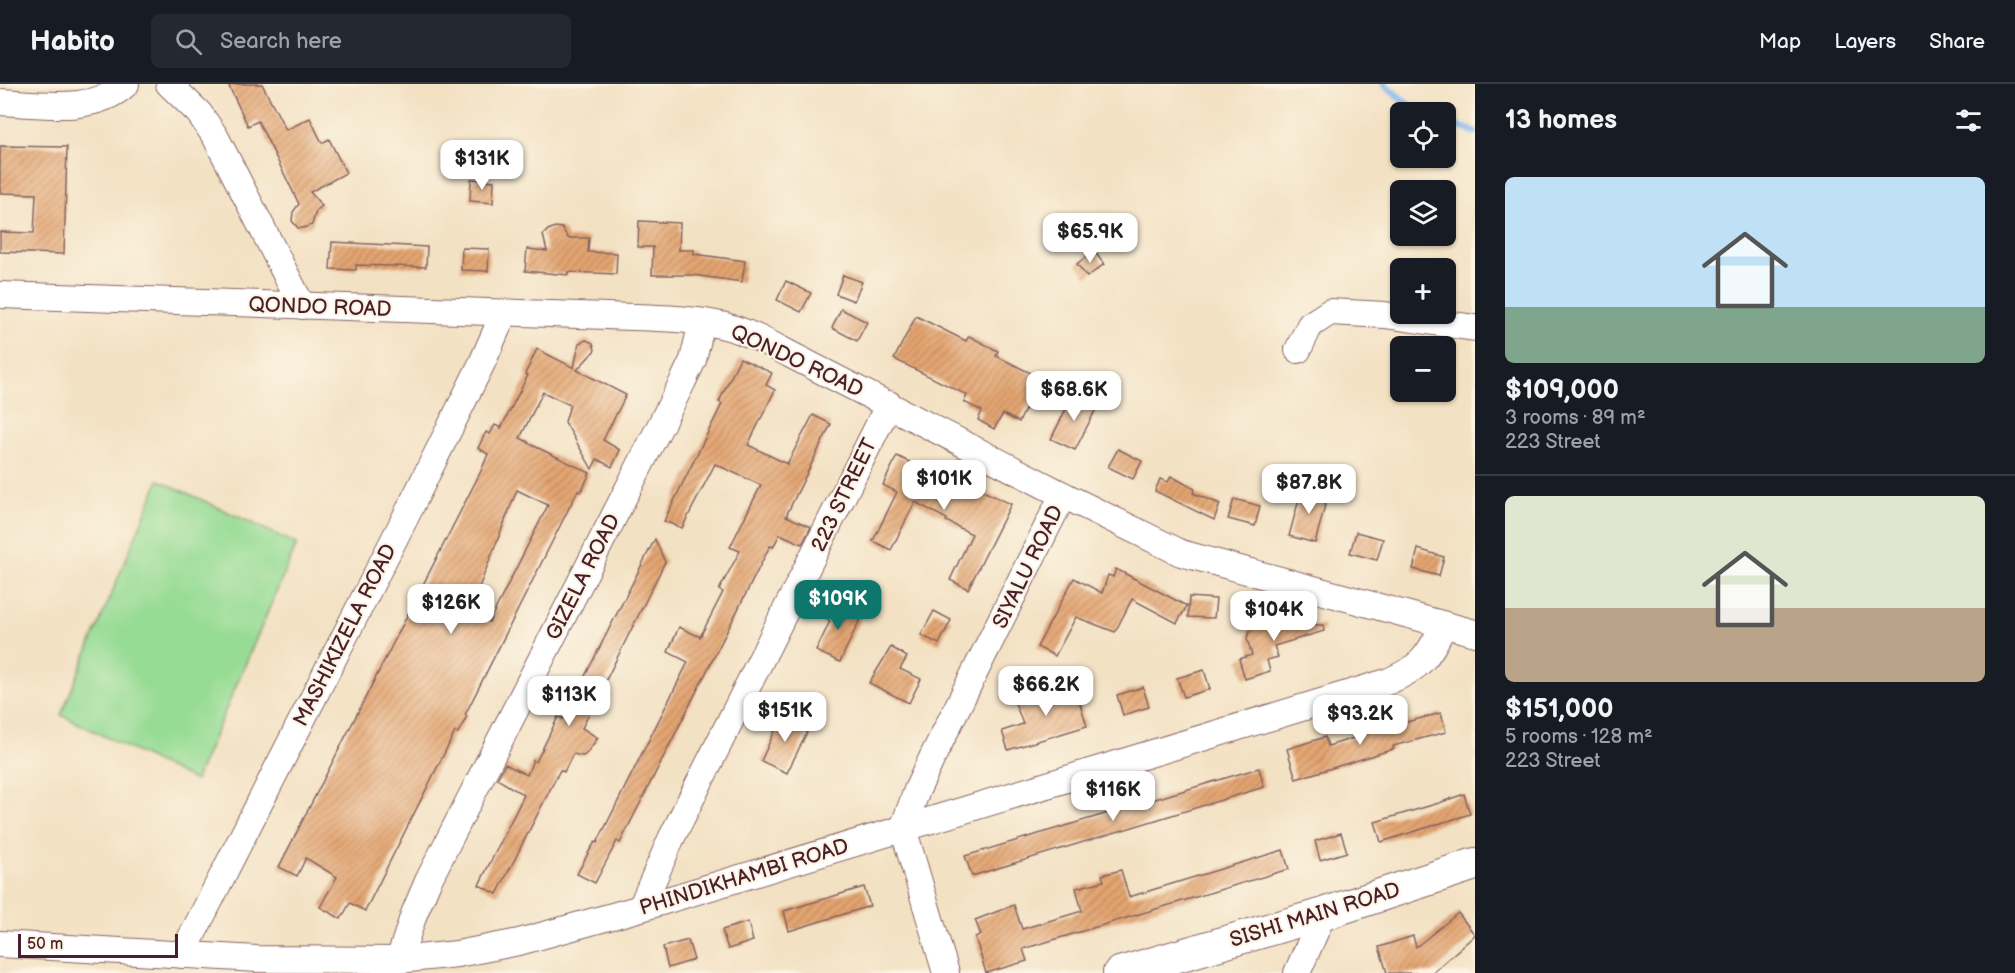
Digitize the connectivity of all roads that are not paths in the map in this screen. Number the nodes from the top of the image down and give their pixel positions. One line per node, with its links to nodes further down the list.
1 (126, 84): 3 (street)
2 (169, 84): 5 (street)
3 (0, 102)
4 (0, 295): 5 (street, QONDO ROAD)
5 (302, 306): 6 (street, QONDO ROAD)
6 (504, 314): 7 (street, QONDO ROAD); 19 (street, MASHIKIZELA ROAD)
7 (702, 322): 10 (street, QONDO ROAD); 20 (street, GIZELA ROAD)
8 (1475, 328): 9 (street)
9 (1298, 350)
10 (889, 404): 11 (street, QONDO ROAD); 16 (street, 223 STREET)
11 (1063, 495): 12 (street, QONDO ROAD); 14 (street, SIYALU ROAD)
12 (1444, 625): 13 (street, QONDO ROAD); 14 (street, PHINDIKHAMBI ROAD)
13 (1475, 633)
14 (903, 828): 16 (street, PHINDIKHAMBI ROAD); 21 (street)
15 (1475, 864): 17 (street, SISHI MAIN ROAD)
16 (641, 908): 20 (street, PHINDIKHAMBI ROAD)
17 (1323, 914): 22 (street, SISHI MAIN ROAD); 23 (street)
18 (0, 944): 19 (street, PHINDIKHAMBI ROAD)
19 (183, 955): 20 (street, PHINDIKHAMBI ROAD)
20 (399, 960)
21 (946, 973)
22 (1119, 973)
23 (1297, 973)

